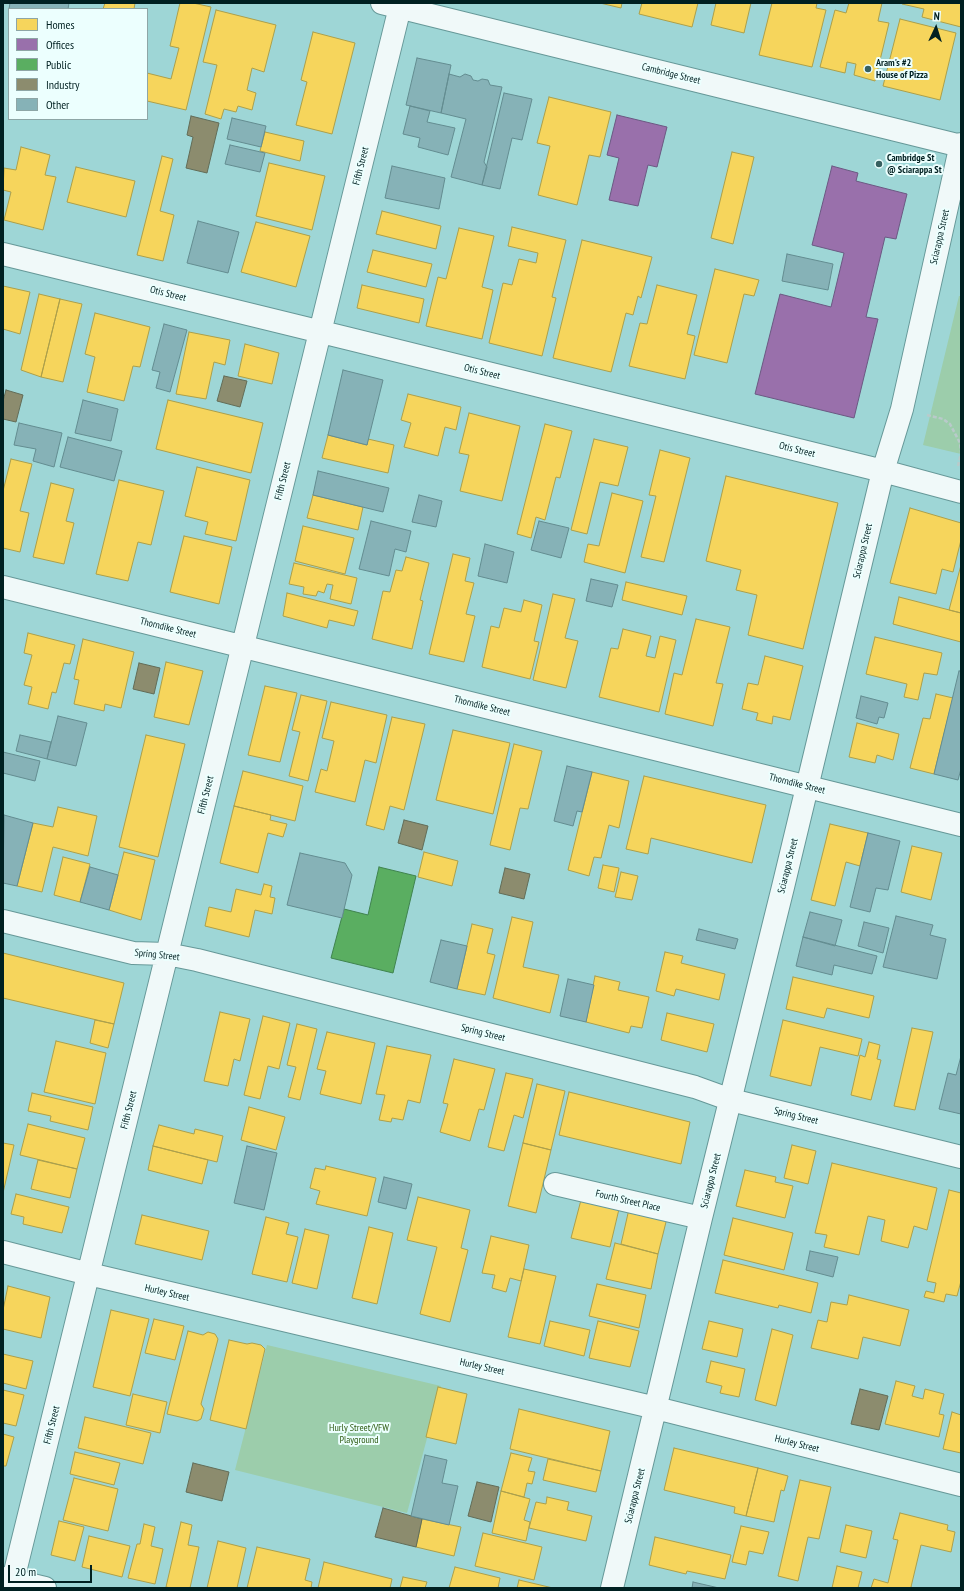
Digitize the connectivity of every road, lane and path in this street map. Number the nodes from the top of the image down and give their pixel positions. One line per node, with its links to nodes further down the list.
1 (394, 4): 2 (street, Cambridge Street); 4 (street, Fifth Street)
2 (961, 145): 5 (street, Sciarappa Street)
3 (3, 254): 4 (street, Otis Street)
4 (320, 332): 7 (street, Otis Street); 10 (street, Fifth Street)
5 (902, 409): 6 (path); 7 (street, Sciarappa Street)
6 (961, 452)
7 (883, 471): 8 (street, Otis Street); 11 (street, Sciarappa Street)
8 (961, 492)
9 (3, 587): 10 (street, Thorndike Street)
10 (243, 647): 11 (street, Thorndike Street); 14 (street, Fifth Street)
11 (808, 786): 12 (street, Thorndike Street); 15 (street, Sciarappa Street)
12 (961, 825)
13 (3, 921): 14 (street, Spring Street)
14 (167, 954): 15 (street, Spring Street); 20 (street, Fifth Street)
15 (731, 1100): 16 (street, Spring Street); 18 (street, Sciarappa Street)
16 (961, 1157)
17 (555, 1184): 18 (street, Fourth Street Place)
18 (701, 1218): 21 (street, Sciarappa Street)
19 (3, 1252): 20 (street, Hurley Street)
20 (89, 1274): 21 (street, Hurley Street); 23 (street, Fifth Street)
21 (656, 1408): 22 (street, Hurley Street); 25 (street, Sciarappa Street)
22 (961, 1485)
23 (9, 1582): 24 (street)
24 (45, 1588)
25 (612, 1588)

